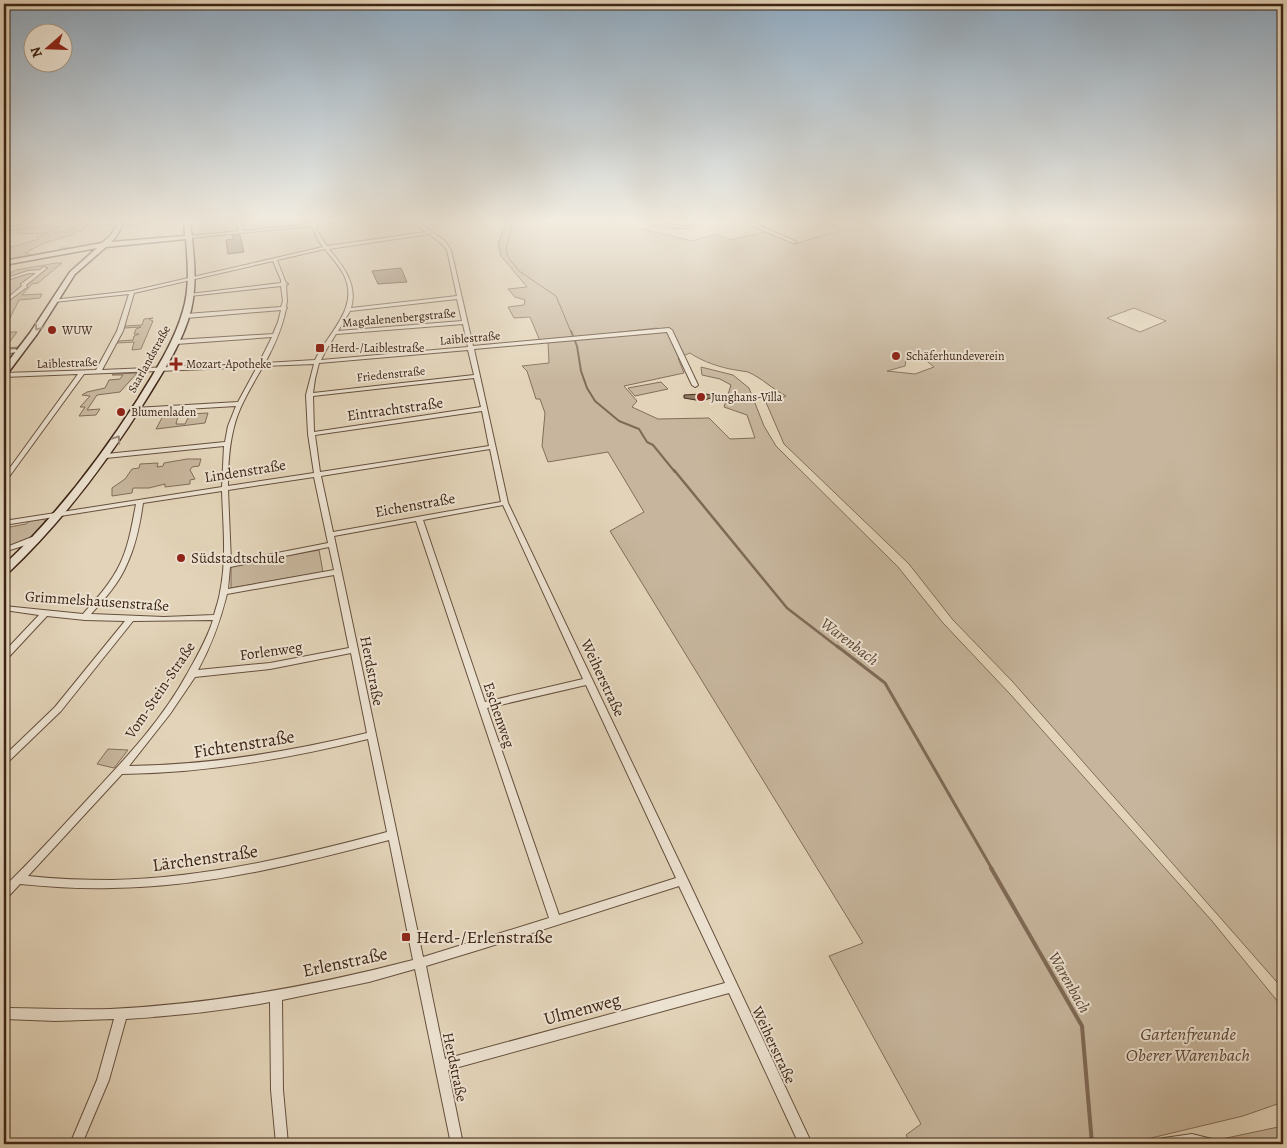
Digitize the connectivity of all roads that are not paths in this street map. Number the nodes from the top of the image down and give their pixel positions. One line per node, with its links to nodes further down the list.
1 (24, 274): 11 (street)
2 (39, 274): 9 (street)
3 (72, 274): 17 (street)
4 (191, 274): 10 (street, Saarlandstraße)
5 (210, 274): 10 (street)
6 (282, 274): 12 (street, Vom-Stein-Straße)
7 (345, 274): 20 (street, Herdstraße)
8 (454, 274): 15 (street, Weiherstraße)
9 (35, 277): 11 (street); 16 (street)
10 (191, 278): 13 (street); 14 (street, Saarlandstraße)
11 (4, 281)
12 (286, 284): 14 (street); 19 (street, Vom-Stein-Straße)
13 (132, 292): 17 (street); 33 (street)
14 (190, 295): 21 (street, Saarlandstraße)
15 (458, 297): 20 (street); 22 (street, Weiherstraße)
16 (6, 298): 18 (street)
17 (54, 301): 34 (street, one-way to 34)
18 (4, 304)
19 (286, 308): 21 (street); 24 (street, Vom-Stein-Straße)
20 (348, 310): 23 (street, Herdstraße)
21 (186, 316): 25 (street, Saarlandstraße)
22 (464, 322): 23 (street, Magdalenenbergstraße); 26 (street, Weiherstraße)
23 (335, 333): 29 (street, Herdstraße)
24 (275, 335): 25 (street); 30 (street, Vom-Stein-Straße)
25 (176, 342): 31 (street, Saarlandstraße)
26 (470, 348): 29 (street, Laiblestraße); 35 (street, Weiherstraße); 36 (street, Laiblestraße)
27 (16, 351): 28 (street)
28 (4, 352)
29 (317, 362): 30 (street, Laiblestraße); 37 (street, Herdstraße)
30 (261, 365): 31 (street, Laiblestraße); 38 (street, Vom-Stein-Straße)
31 (160, 370): 33 (street, Laiblestraße); 40 (street, Saarlandstraße)
32 (83, 372): 33 (street, Laiblestraße); 34 (street, Laiblestraße); 46 (street)
33 (98, 372)
34 (4, 373)
35 (476, 376): 37 (street, Friedenstraße); 39 (street, Weiherstraße)
36 (695, 385)
37 (309, 395): 41 (street, Herdstraße)
38 (239, 404): 40 (street); 42 (street, Vom-Stein-Straße)
39 (482, 409): 41 (street, Eintrachtstraße); 43 (street, Weiherstraße)
40 (135, 410): 44 (street, Saarlandstraße, one-way to 40)
41 (311, 434): 45 (street, Herdstraße)
42 (227, 444): 44 (street); 47 (street, Vom-Stein-Straße)
43 (492, 447): 45 (street, Lindenstraße); 49 (street, Weiherstraße)
44 (106, 456): 50 (street, Saarlandstraße)
45 (317, 473): 47 (street, Lindenstraße); 54 (street, Herdstraße)
46 (4, 480)
47 (226, 488): 48 (street, Lindenstraße); 56 (street, Vom-Stein-Straße)
48 (140, 501): 50 (street, Lindenstraße); 62 (street)
49 (504, 503): 51 (street, Eichenstraße); 68 (street, Weiherstraße)
50 (60, 514): 52 (street, Lindenstraße); 53 (street, Saarlandstraße)
51 (419, 518): 54 (street, Eichenstraße); 69 (street, Eschenweg)
52 (4, 523)
53 (42, 535): 55 (street); 57 (street, Saarlandstraße)
54 (331, 540): 56 (street, Eichenstraße); 58 (street, Herdstraße)
55 (4, 550)
56 (227, 565): 59 (street, Vom-Stein-Straße)
57 (4, 571)
58 (337, 572): 59 (street); 65 (street, Herdstraße)
59 (224, 592): 63 (street, Vom-Stein-Straße)
60 (4, 608): 61 (street, Grimmelshausenstraße)
61 (44, 614): 62 (street, Grimmelshausenstraße); 66 (street)
62 (85, 617): 64 (street, Grimmelshausenstraße)
63 (218, 617): 64 (street, Grimmelshausenstraße); 67 (street, Vom-Stein-Straße)
64 (130, 620): 71 (street)
65 (354, 650): 67 (street, Forlenweg); 70 (street, Herdstraße)
66 (4, 657)
67 (192, 674): 72 (street, Vom-Stein-Straße)
68 (589, 681): 69 (street); 75 (street, Weiherstraße)
69 (482, 706): 77 (street, Eschenweg)
70 (371, 735): 72 (street, Fichtenstraße); 73 (street, Herdstraße)
71 (4, 761)
72 (120, 770): 74 (street, Vom-Stein-Straße)
73 (392, 835): 74 (street, Lärchenstraße); 78 (street, Herdstraße)
74 (18, 880): 76 (street, Vom-Stein-Straße)
75 (683, 880): 77 (street, Erlenstraße); 79 (street, Weiherstraße)
76 (4, 894)
77 (555, 920): 78 (street, Erlenstraße)
78 (419, 963): 80 (street, Erlenstraße); 83 (street, Herdstraße)
79 (731, 987): 83 (street, Ulmenweg); 87 (street, Weiherstraße)
80 (276, 995): 82 (street, Erlenstraße); 85 (street)
81 (4, 1013): 82 (street, Erlenstraße)
82 (121, 1015): 84 (street)
83 (441, 1066): 86 (street, Herdstraße)
84 (76, 1144)
85 (282, 1144)
86 (457, 1144)
87 (806, 1144)
88 (1164, 1144): 89 (street)
89 (1206, 1144)

